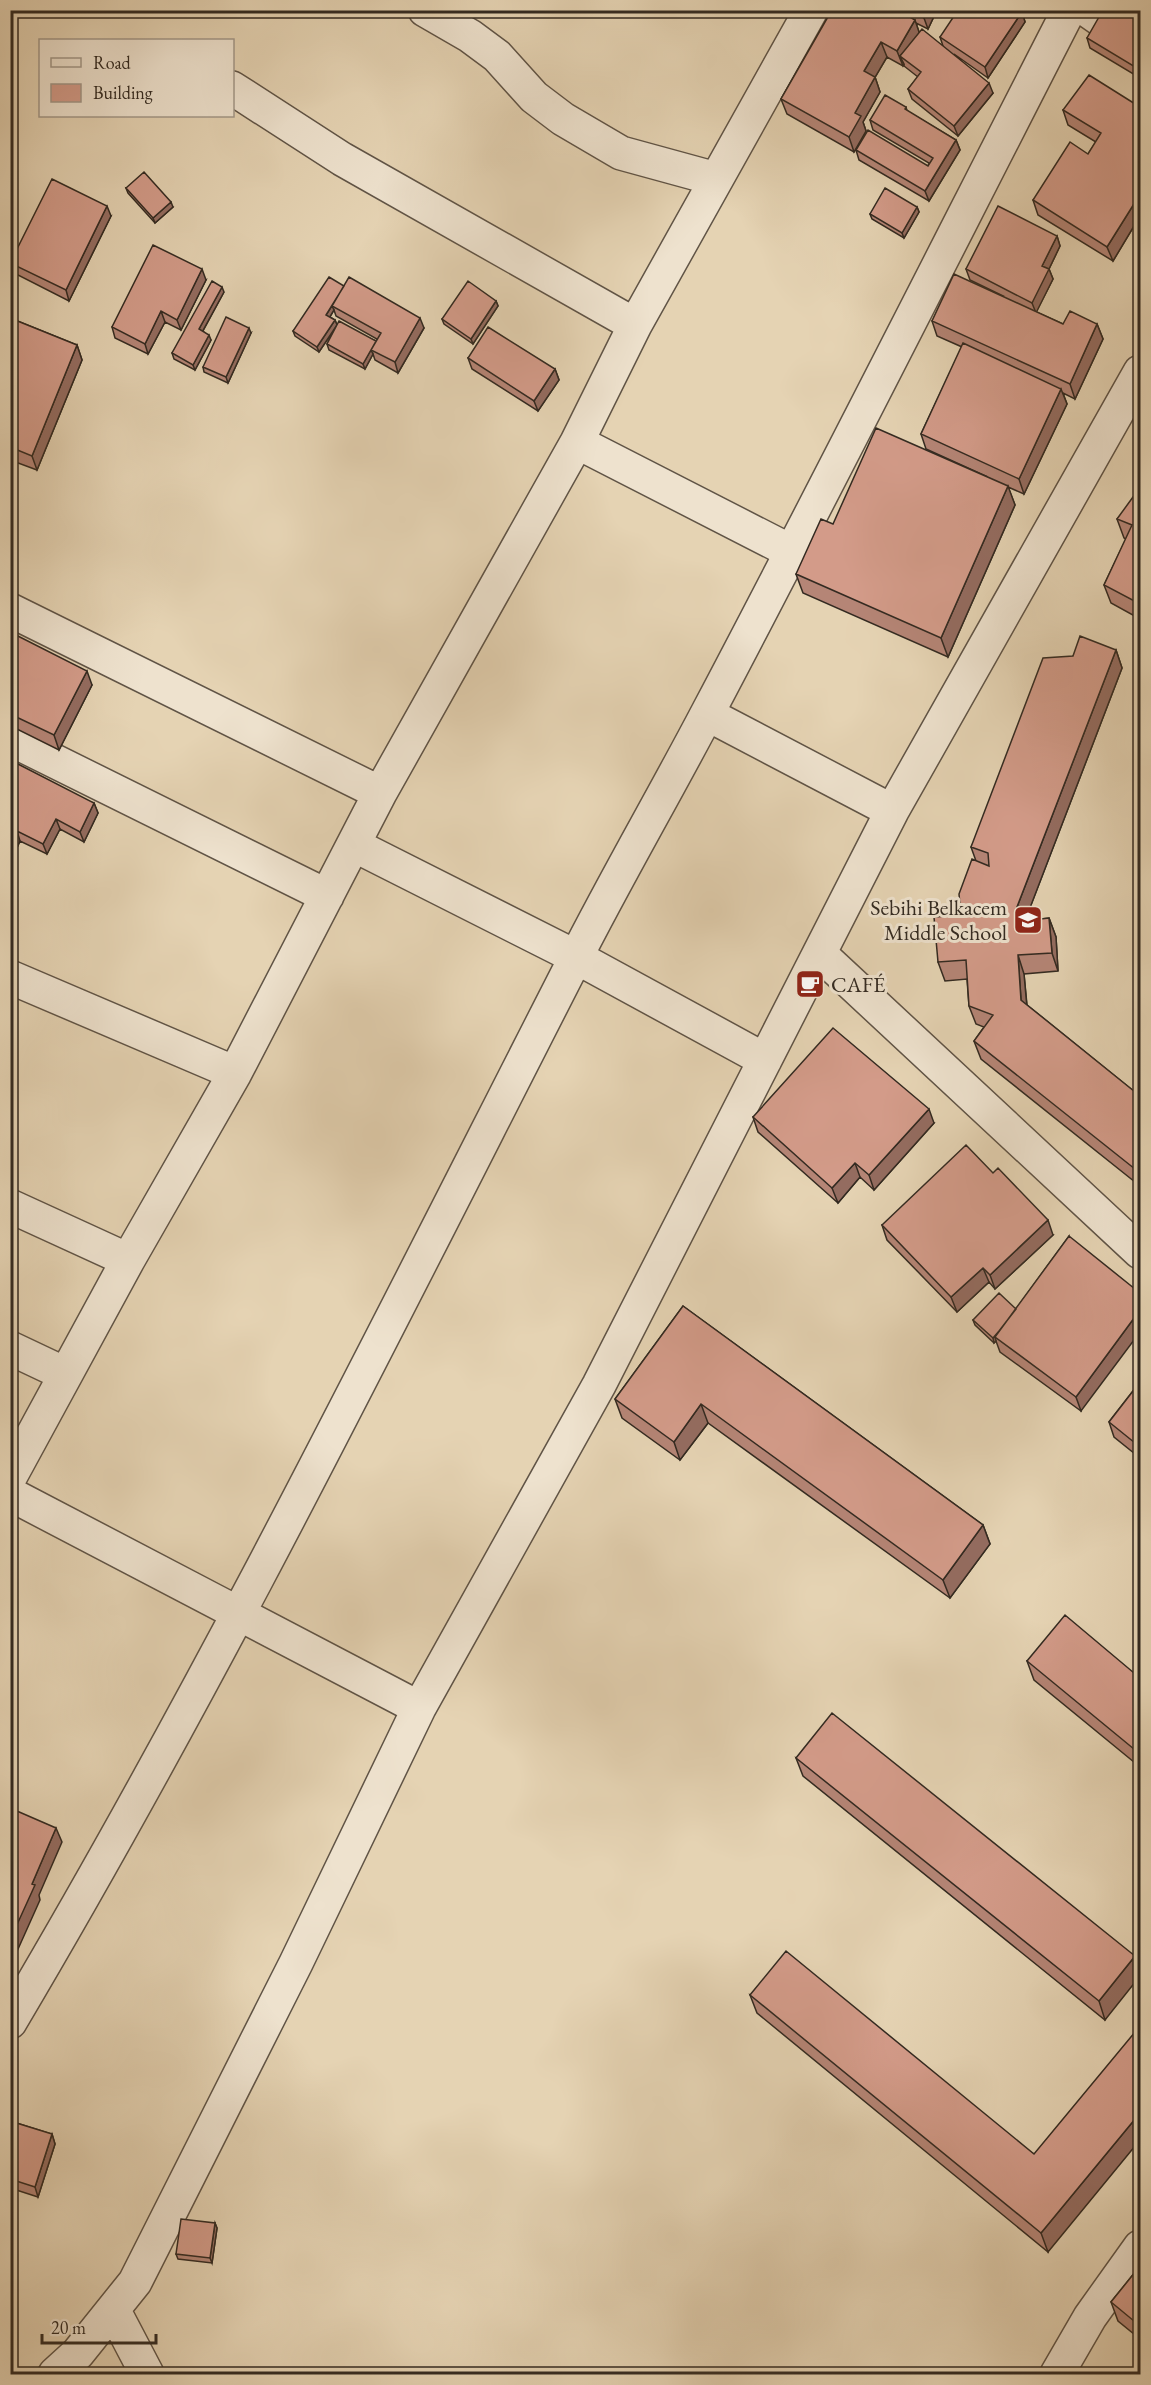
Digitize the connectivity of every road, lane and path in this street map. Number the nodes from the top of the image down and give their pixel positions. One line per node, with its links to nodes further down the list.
1 (425, 10): 6 (street)
2 (811, 10): 6 (street)
3 (1090, 13): 4 (street); 10 (street)
4 (1140, 47)
5 (234, 89): 7 (street)
6 (716, 179): 7 (street)
7 (634, 325): 9 (street)
8 (1140, 372): 15 (street)
9 (577, 442): 10 (street); 14 (street)
10 (792, 552): 12 (street)
11 (10, 610): 14 (street)
12 (707, 714): 15 (street); 19 (street)
13 (10, 739): 17 (street)
14 (380, 793): 16 (street)
15 (892, 811): 18 (street)
16 (356, 846): 17 (street); 19 (street)
17 (327, 896): 22 (street)
18 (820, 954): 21 (street); 24 (street)
19 (576, 957): 21 (street); 30 (street)
20 (10, 977): 22 (street)
21 (765, 1060): 31 (street)
22 (235, 1073): 25 (street)
23 (10, 1206): 25 (street)
24 (1140, 1252)
25 (128, 1260): 27 (street)
26 (10, 1348): 27 (street)
27 (65, 1374): 28 (street)
28 (10, 1477)
29 (10, 1494): 30 (street)
30 (238, 1614): 31 (street); 32 (street)
31 (419, 1708): 34 (street)
32 (10, 2022)
33 (1140, 2247): 37 (street)
34 (114, 2311): 35 (street); 36 (street)
35 (55, 2374)
36 (147, 2374)
37 (1057, 2374)

